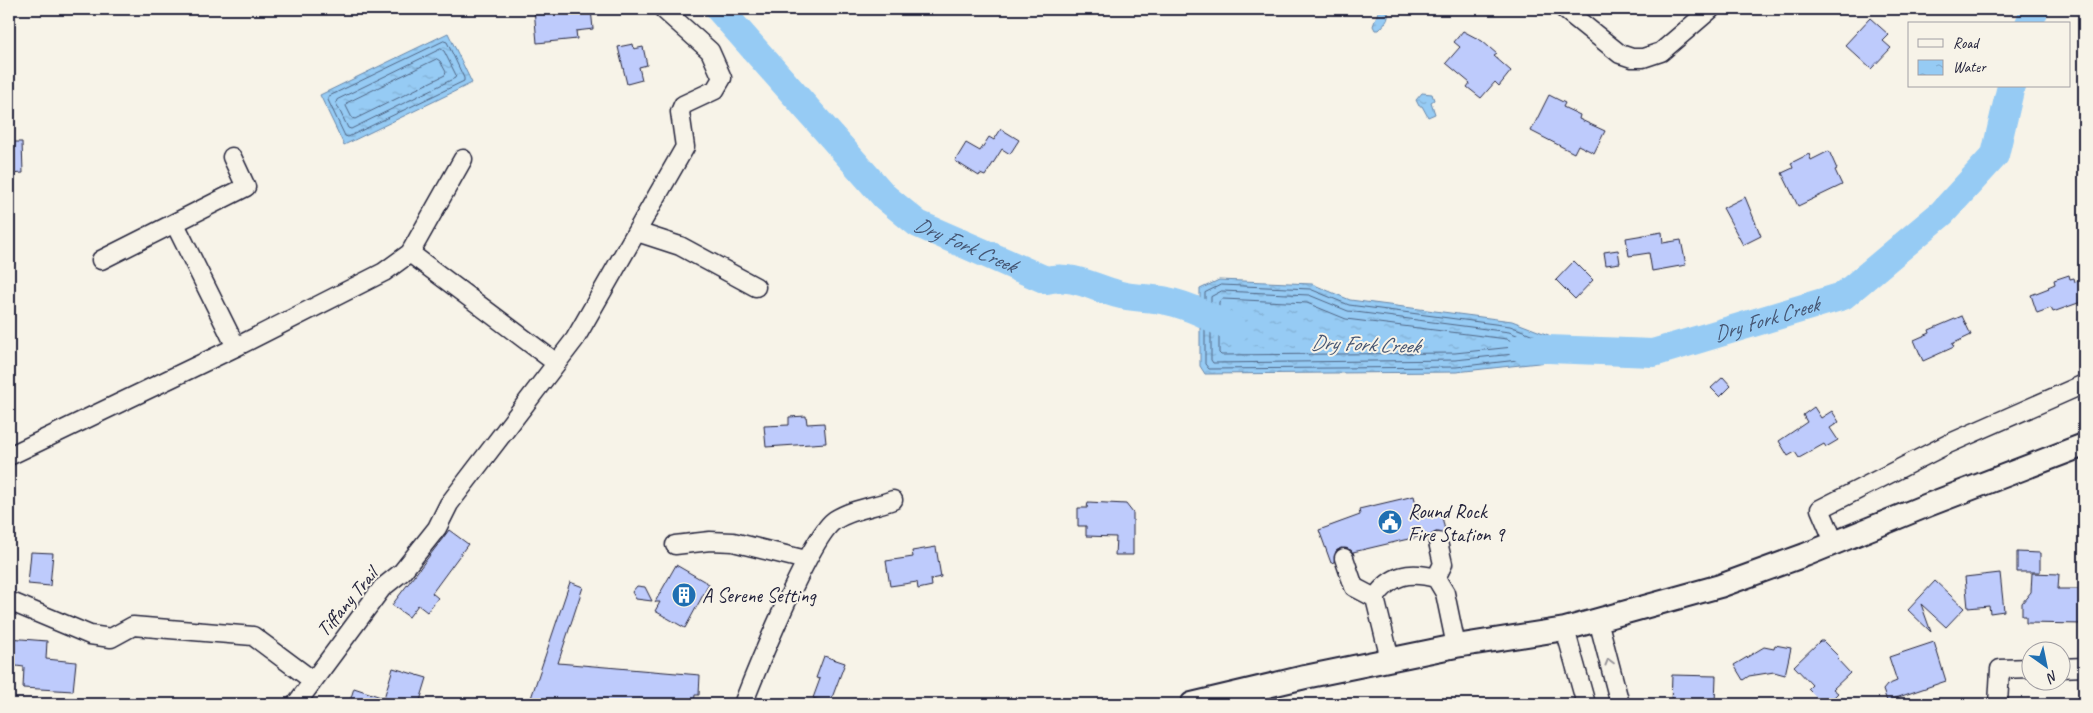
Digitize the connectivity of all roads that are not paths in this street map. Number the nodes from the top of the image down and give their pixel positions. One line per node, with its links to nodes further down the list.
1 (663, 9): 7 (street, Tiffany Trail)
2 (1564, 9): 3 (street)
3 (1711, 9)
4 (232, 157): 6 (street)
5 (464, 158): 8 (street)
6 (175, 224): 9 (street); 11 (street)
7 (637, 232): 10 (street); 12 (street, Tiffany Trail)
8 (410, 254): 11 (street); 12 (street)
9 (101, 260)
10 (756, 287)
11 (236, 347): 15 (street)
12 (555, 362): 32 (street, Tiffany Trail)
13 (2084, 384): 18 (street)
14 (2084, 445): 18 (main road)
15 (9, 456)
16 (893, 500): 21 (street)
17 (1438, 542): 22 (street)
18 (1835, 544): 25 (main road)
19 (675, 545): 21 (street)
20 (1344, 558): 23 (street)
21 (806, 560): 34 (street)
22 (1436, 578): 23 (street); 27 (street)
23 (1375, 598): 28 (street)
24 (9, 601): 32 (street)
25 (1598, 620): 26 (main road); 37 (street, one-way to 25)
26 (1564, 629): 27 (main road); 36 (street)
27 (1456, 646): 28 (main road)
28 (1390, 660): 35 (main road)
29 (2084, 667): 31 (street)
30 (2020, 668): 38 (street)
31 (2070, 668)
32 (312, 680): 33 (street, Tiffany Trail)
33 (296, 704)
34 (743, 704)
35 (1192, 704)
36 (1586, 704)
37 (1620, 704)
38 (1998, 704)

